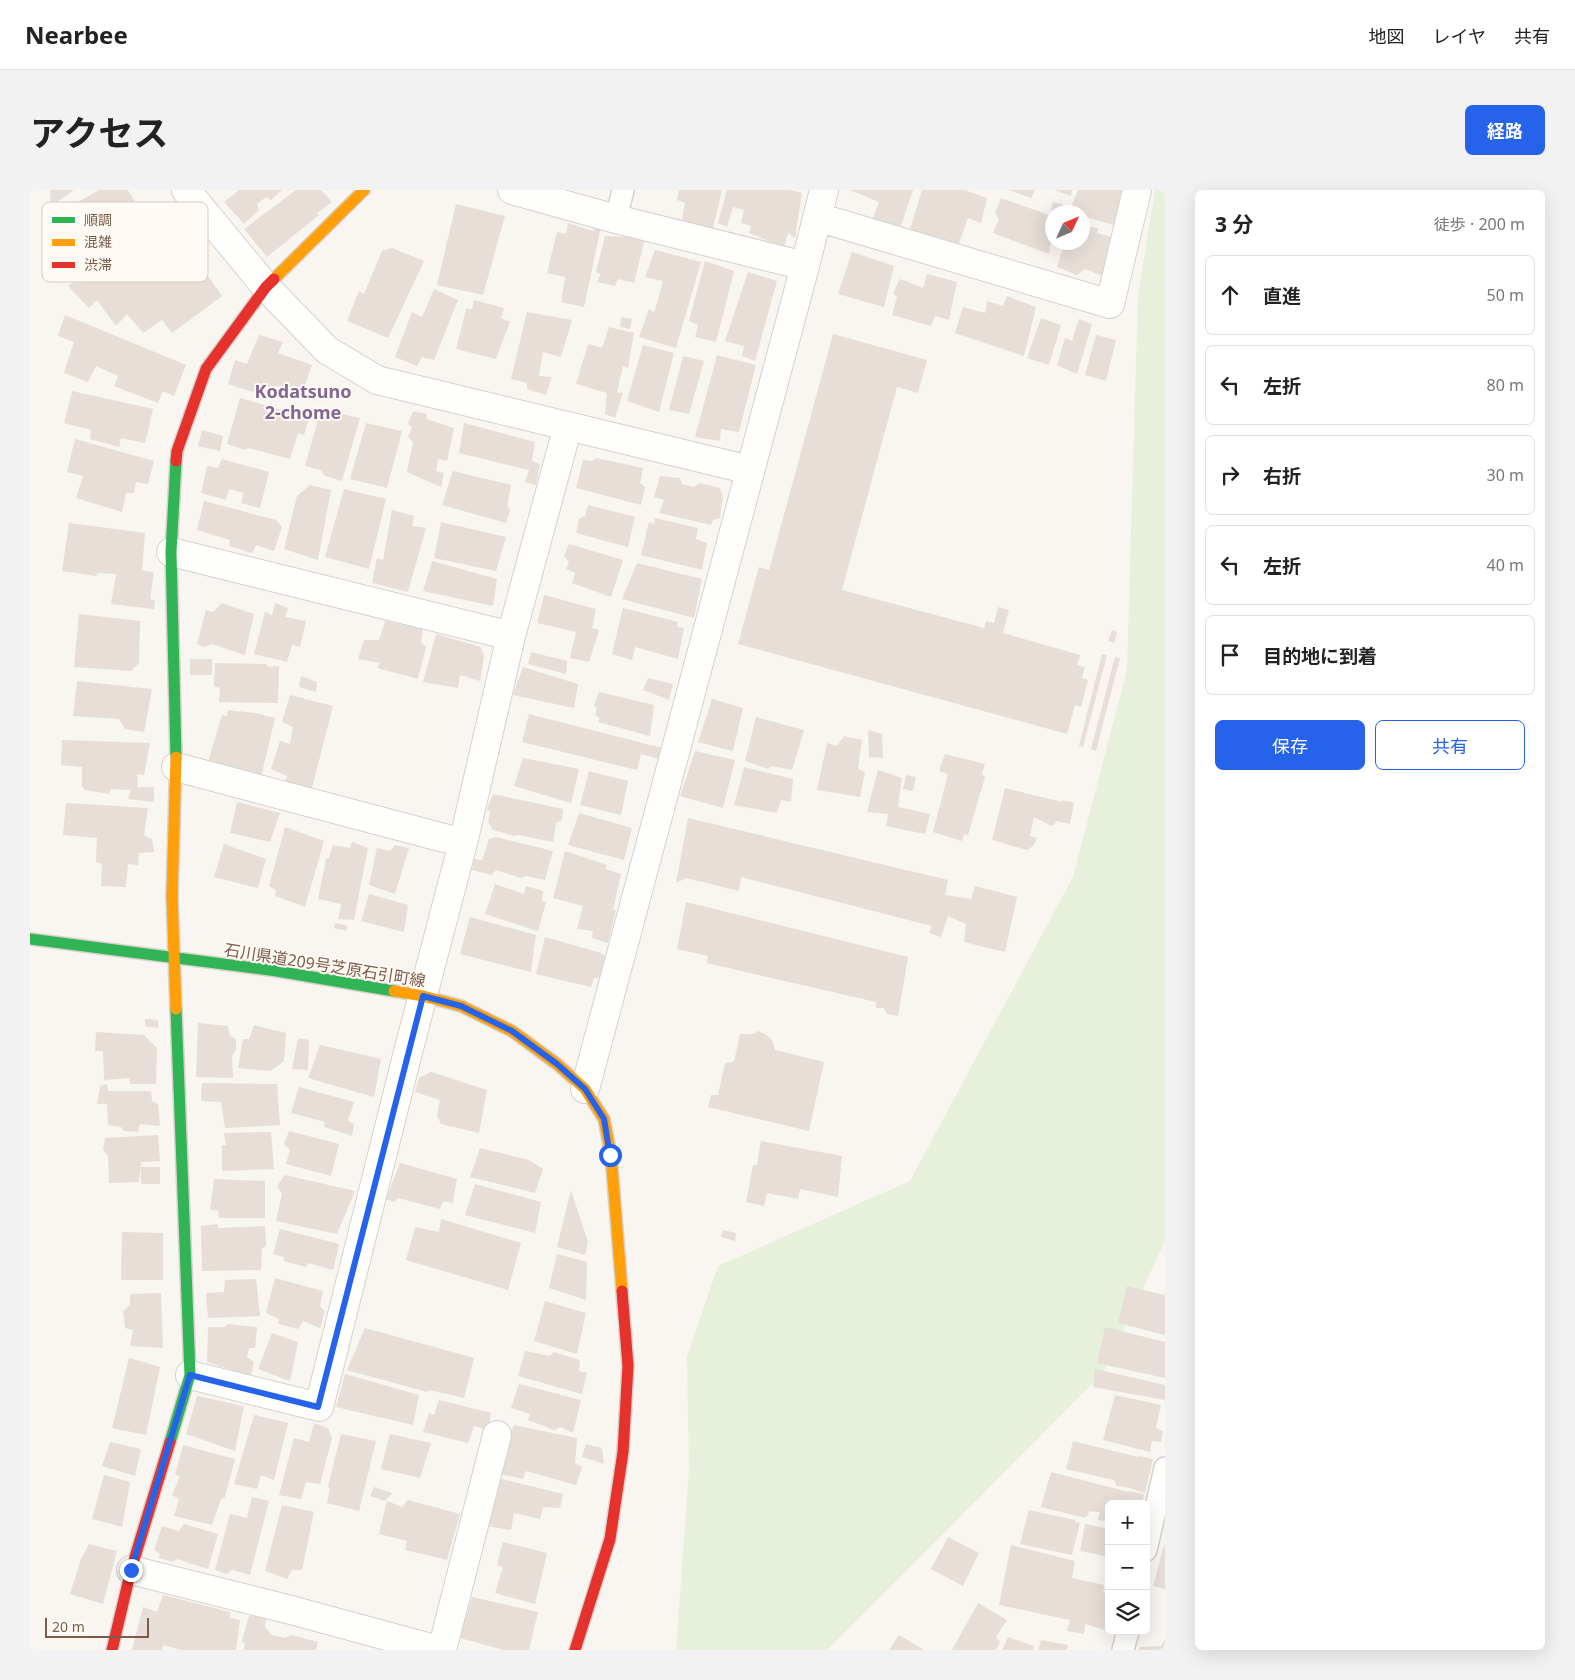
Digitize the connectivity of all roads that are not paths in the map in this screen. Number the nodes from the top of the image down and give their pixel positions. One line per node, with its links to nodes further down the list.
1 (186, 190): 7 (street)
2 (364, 190): 12 (street)
3 (512, 190): 10 (street)
4 (623, 190): 10 (lane)
5 (824, 190): 8 (street)
6 (1138, 190): 8 (street)
7 (196, 202)
8 (817, 216): 11 (street)
9 (208, 217): 12 (street)
10 (616, 219): 11 (street)
11 (805, 266): 14 (street)
12 (266, 287): 13 (street); 15 (street)
13 (568, 426): 14 (street); 16 (street)
14 (750, 470): 22 (street)
15 (171, 552): 16 (street); 17 (street)
16 (511, 636): 18 (street)
17 (176, 767): 18 (street); 20 (street)
18 (463, 842): 21 (street)
19 (30, 939): 20 (street, 石川県道209号芝原石引町線)
20 (175, 959): 21 (street, 石川県道209号芝原石引町線); 23 (street)
21 (423, 996): 22 (street, 石川県道209号芝原石引町線); 23 (street)
22 (585, 1089): 32 (street, 石川県道209号芝原石引町線)
23 (190, 1375): 27 (street)
24 (497, 1435): 31 (street)
25 (1165, 1468): 26 (lane)
26 (1147, 1545)
27 (131, 1570): 29 (street); 30 (street)
28 (1127, 1635): 33 (lane)
29 (112, 1650)
30 (438, 1650)
31 (442, 1650)
32 (575, 1650)
33 (1123, 1650)

